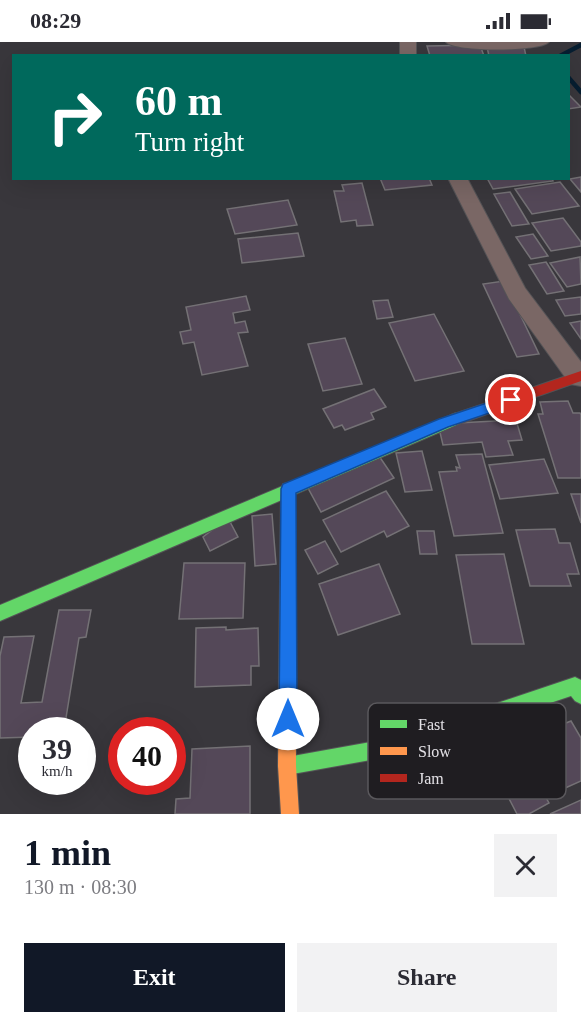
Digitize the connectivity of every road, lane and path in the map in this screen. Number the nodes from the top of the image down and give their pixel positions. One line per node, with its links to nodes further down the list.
1 (454, 42): 2 (street)
2 (542, 42)
3 (458, 180): 4 (street)
4 (580, 377): 5 (street)
5 (288, 489): 6 (street); 10 (street)
6 (0, 613)
7 (581, 695): 8 (street)
8 (524, 703)
9 (368, 752): 10 (street)
10 (288, 766): 11 (street)
11 (290, 814)

